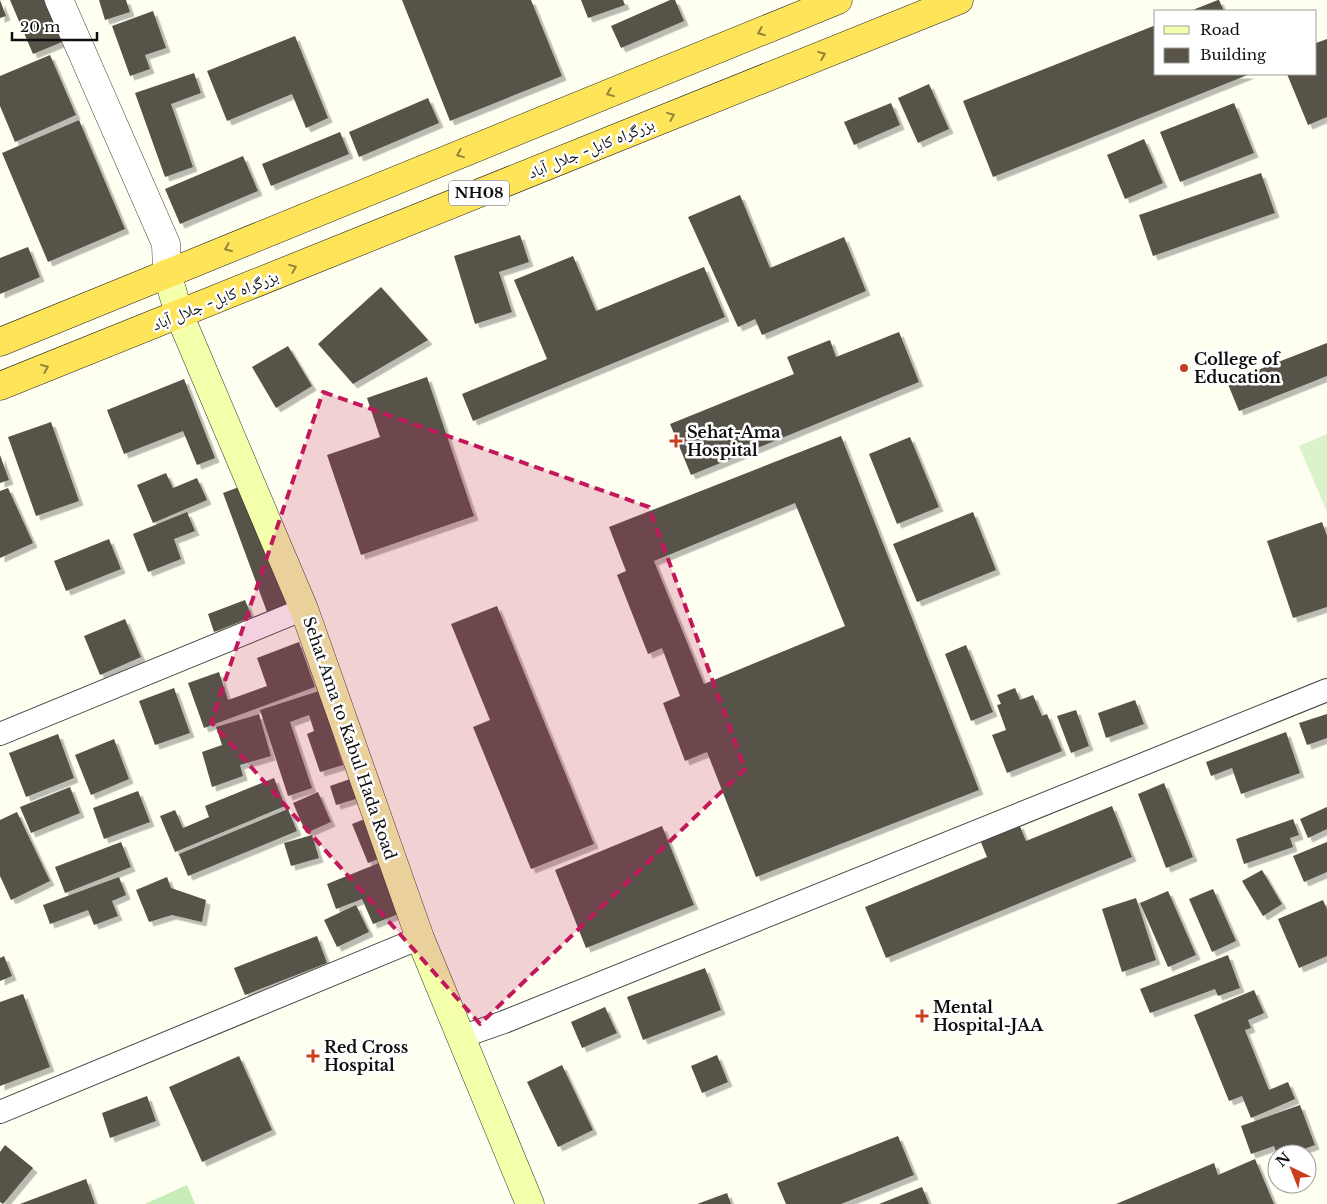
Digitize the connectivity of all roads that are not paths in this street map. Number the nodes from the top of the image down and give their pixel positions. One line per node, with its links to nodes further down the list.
1 (59, 0): 4 (street)
2 (838, 0): 4 (highway, NH08, one-way to 4)
3 (959, 0): 5 (highway, بزرگراه کابل- جلال آباد / NH08, one-way to 3)
4 (167, 273): 5 (main road, Sehat Ama to Kabul Hada Road); 6 (highway, NH08)
5 (178, 314): 7 (highway, بزرگراه کابل- جلال آباد / NH08, one-way to 5); 8 (main road, Sehat Ama to Kabul Hada Road)
6 (0, 342)
7 (0, 386)
8 (304, 609): 10 (street); 11 (main road, Sehat Ama to Kabul Hada Road)
9 (1327, 690): 12 (street)
10 (0, 734)
11 (420, 938): 12 (main road, Sehat Ama to Kabul Hada Road); 13 (street)
12 (461, 1037): 14 (main road, Sehat Ama to Kabul Hada Road)
13 (0, 1112)
14 (530, 1204)

